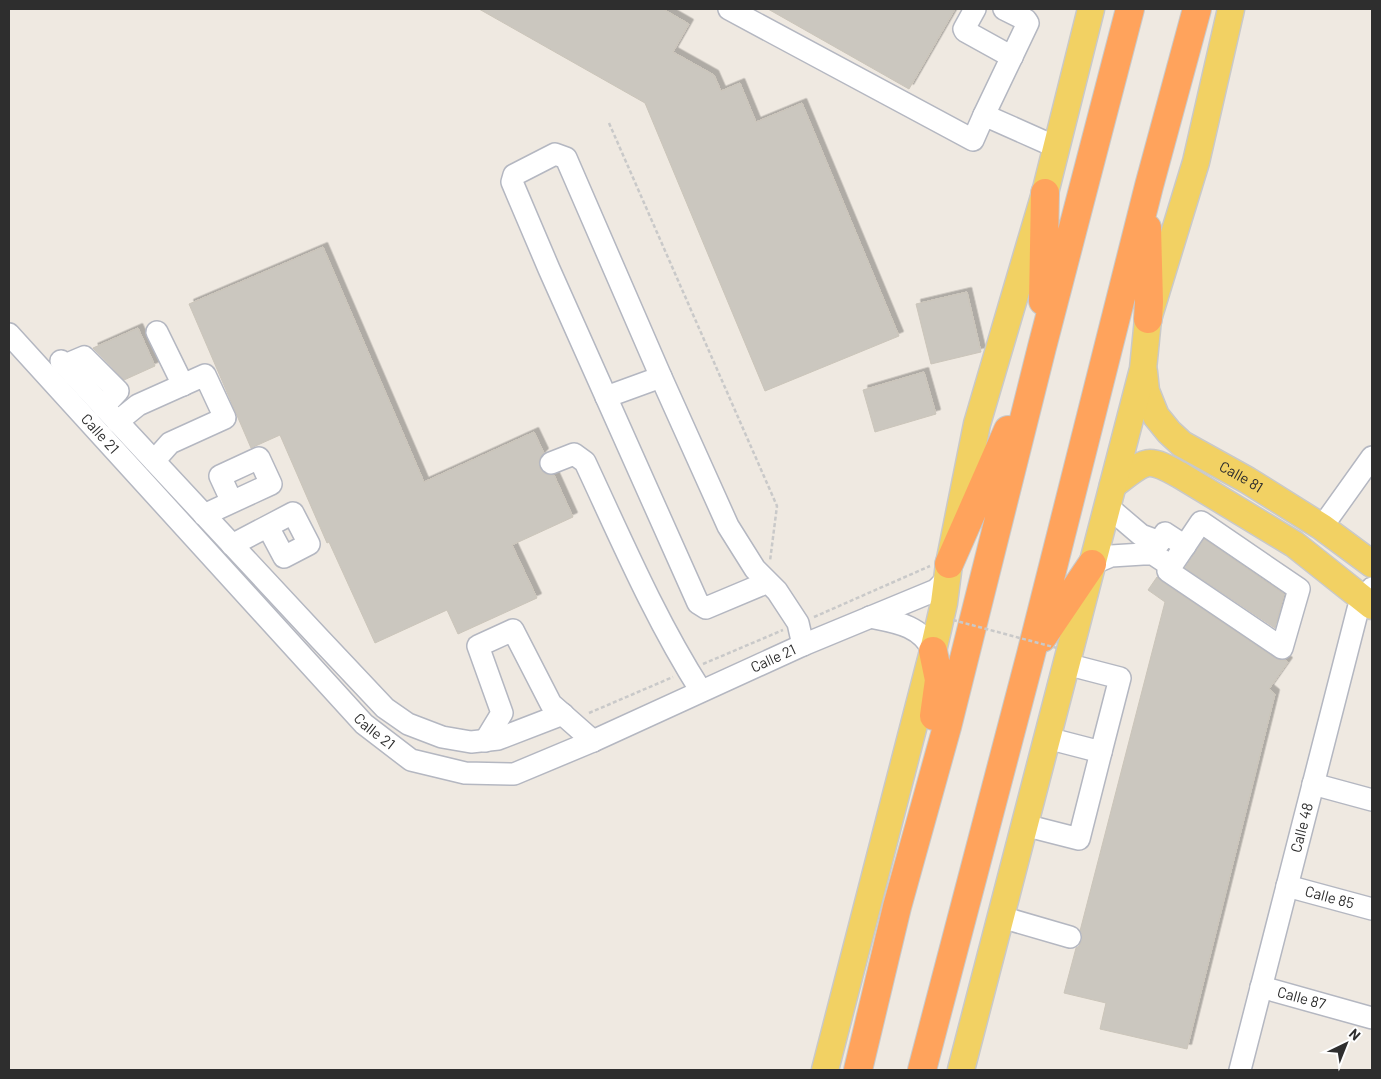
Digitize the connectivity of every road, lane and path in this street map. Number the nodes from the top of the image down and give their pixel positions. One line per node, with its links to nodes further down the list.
1 (729, 9): 9 (street)
2 (975, 9): 8 (street)
3 (1004, 9): 8 (street)
4 (1091, 9): 11 (main road)
5 (1130, 9): 17 (highway)
6 (1196, 9): 12 (highway)
7 (1231, 9): 14 (main road)
8 (1012, 57): 9 (street)
9 (984, 116): 11 (street)
10 (609, 123): 39 (path)
11 (1056, 148): 13 (main road)
12 (1149, 186): 14 (highway); 46 (highway)
13 (1045, 193): 17 (highway); 38 (main road)
14 (1148, 319): 19 (main road)
15 (157, 332): 21 (street)
16 (9, 334): 24 (street, Calle 21)
17 (1041, 352): 38 (highway); 55 (highway)
18 (63, 363): 23 (street)
19 (1143, 368): 28 (main road); 32 (main road, Calle 81)
20 (661, 377): 22 (street); 22 (street); 39 (street)
21 (183, 385): 23 (street); 26 (street)
22 (606, 397): 39 (street)
23 (116, 420): 24 (street); 26 (street)
24 (89, 422): 52 (street, Calle 21)
25 (1372, 457): 32 (street)
26 (154, 461): 30 (street)
27 (551, 463): 47 (street)
28 (1110, 496): 34 (street); 35 (main road); 40 (main road, Calle 81)
29 (232, 502): 30 (street)
30 (204, 515): 33 (street)
31 (268, 526): 33 (street)
32 (1322, 527): 36 (main road, Calle 81)
33 (232, 544): 51 (street)
34 (1185, 546): 37 (street); 37 (street)
35 (1092, 564): 37 (street); 46 (highway); 46 (main road)
36 (1372, 564)
37 (1171, 566)
38 (943, 569): 41 (street, Calle 21); 43 (path); 45 (main road)
39 (768, 582): 43 (street)
40 (1370, 598): 54 (street, Calle 48)
41 (870, 617): 44 (street, Calle 21); 45 (street)
42 (953, 620): 46 (path, bridge)
43 (798, 623): 44 (street); 47 (path)
44 (803, 645): 48 (street, Calle 21)
45 (933, 651): 55 (highway); 65 (main road)
46 (1051, 655): 50 (main road); 53 (street); 64 (highway)
47 (688, 670): 48 (street); 49 (path)
48 (701, 691): 52 (street, Calle 21)
49 (567, 718): 51 (street); 51 (street); 52 (street)
50 (1047, 738): 53 (street); 57 (main road)
51 (485, 741)
52 (593, 741)
53 (1101, 752): 57 (street)
54 (1313, 784): 56 (street); 58 (street, Calle 48)
55 (930, 788): 66 (highway)
56 (1372, 800)
57 (1024, 825): 60 (main road)
58 (1287, 886): 59 (street, Calle 85); 62 (street, Calle 48)
59 (1372, 909)
60 (1001, 917): 61 (street); 67 (main road)
61 (1070, 937)
62 (1261, 987): 63 (street, Calle 87); 68 (street, Calle 48)
63 (1372, 1018)
64 (928, 1063)
65 (825, 1070)
66 (858, 1070)
67 (961, 1070)
68 (1240, 1070)

